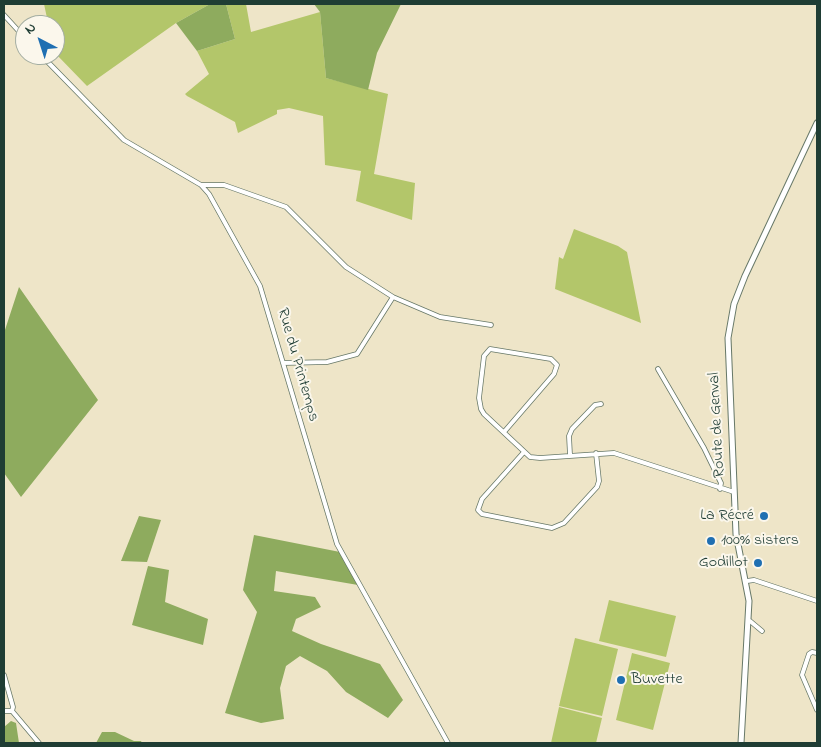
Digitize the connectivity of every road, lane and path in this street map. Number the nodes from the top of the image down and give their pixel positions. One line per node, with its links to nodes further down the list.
1 (4, 16): 2 (street)
2 (15, 28)
3 (51, 65): 5 (street, Rue du Printemps)
4 (817, 123): 16 (main road, Route de Genval)
5 (201, 185): 6 (street); 8 (street, Rue du Printemps)
6 (392, 297): 7 (street); 8 (street)
7 (491, 325)
8 (283, 363): 27 (street, Rue du Printemps)
9 (658, 370): 15 (street)
10 (601, 404): 14 (street)
11 (504, 432): 11 (street); 12 (street)
12 (524, 452): 13 (street); 14 (street)
13 (596, 453): 14 (street); 15 (street)
14 (570, 455)
15 (720, 489): 16 (street)
16 (734, 492): 17 (main road, Route de Genval)
17 (747, 581): 18 (street); 19 (main road, Route de Genval)
18 (817, 601)
19 (750, 621): 20 (street); 28 (main road, Route de Genval)
20 (762, 632)
21 (817, 654): 23 (street)
22 (4, 675): 25 (street)
23 (817, 710)
24 (4, 711): 25 (street)
25 (12, 711): 26 (street)
26 (39, 743)
27 (448, 743)
28 (741, 743)

